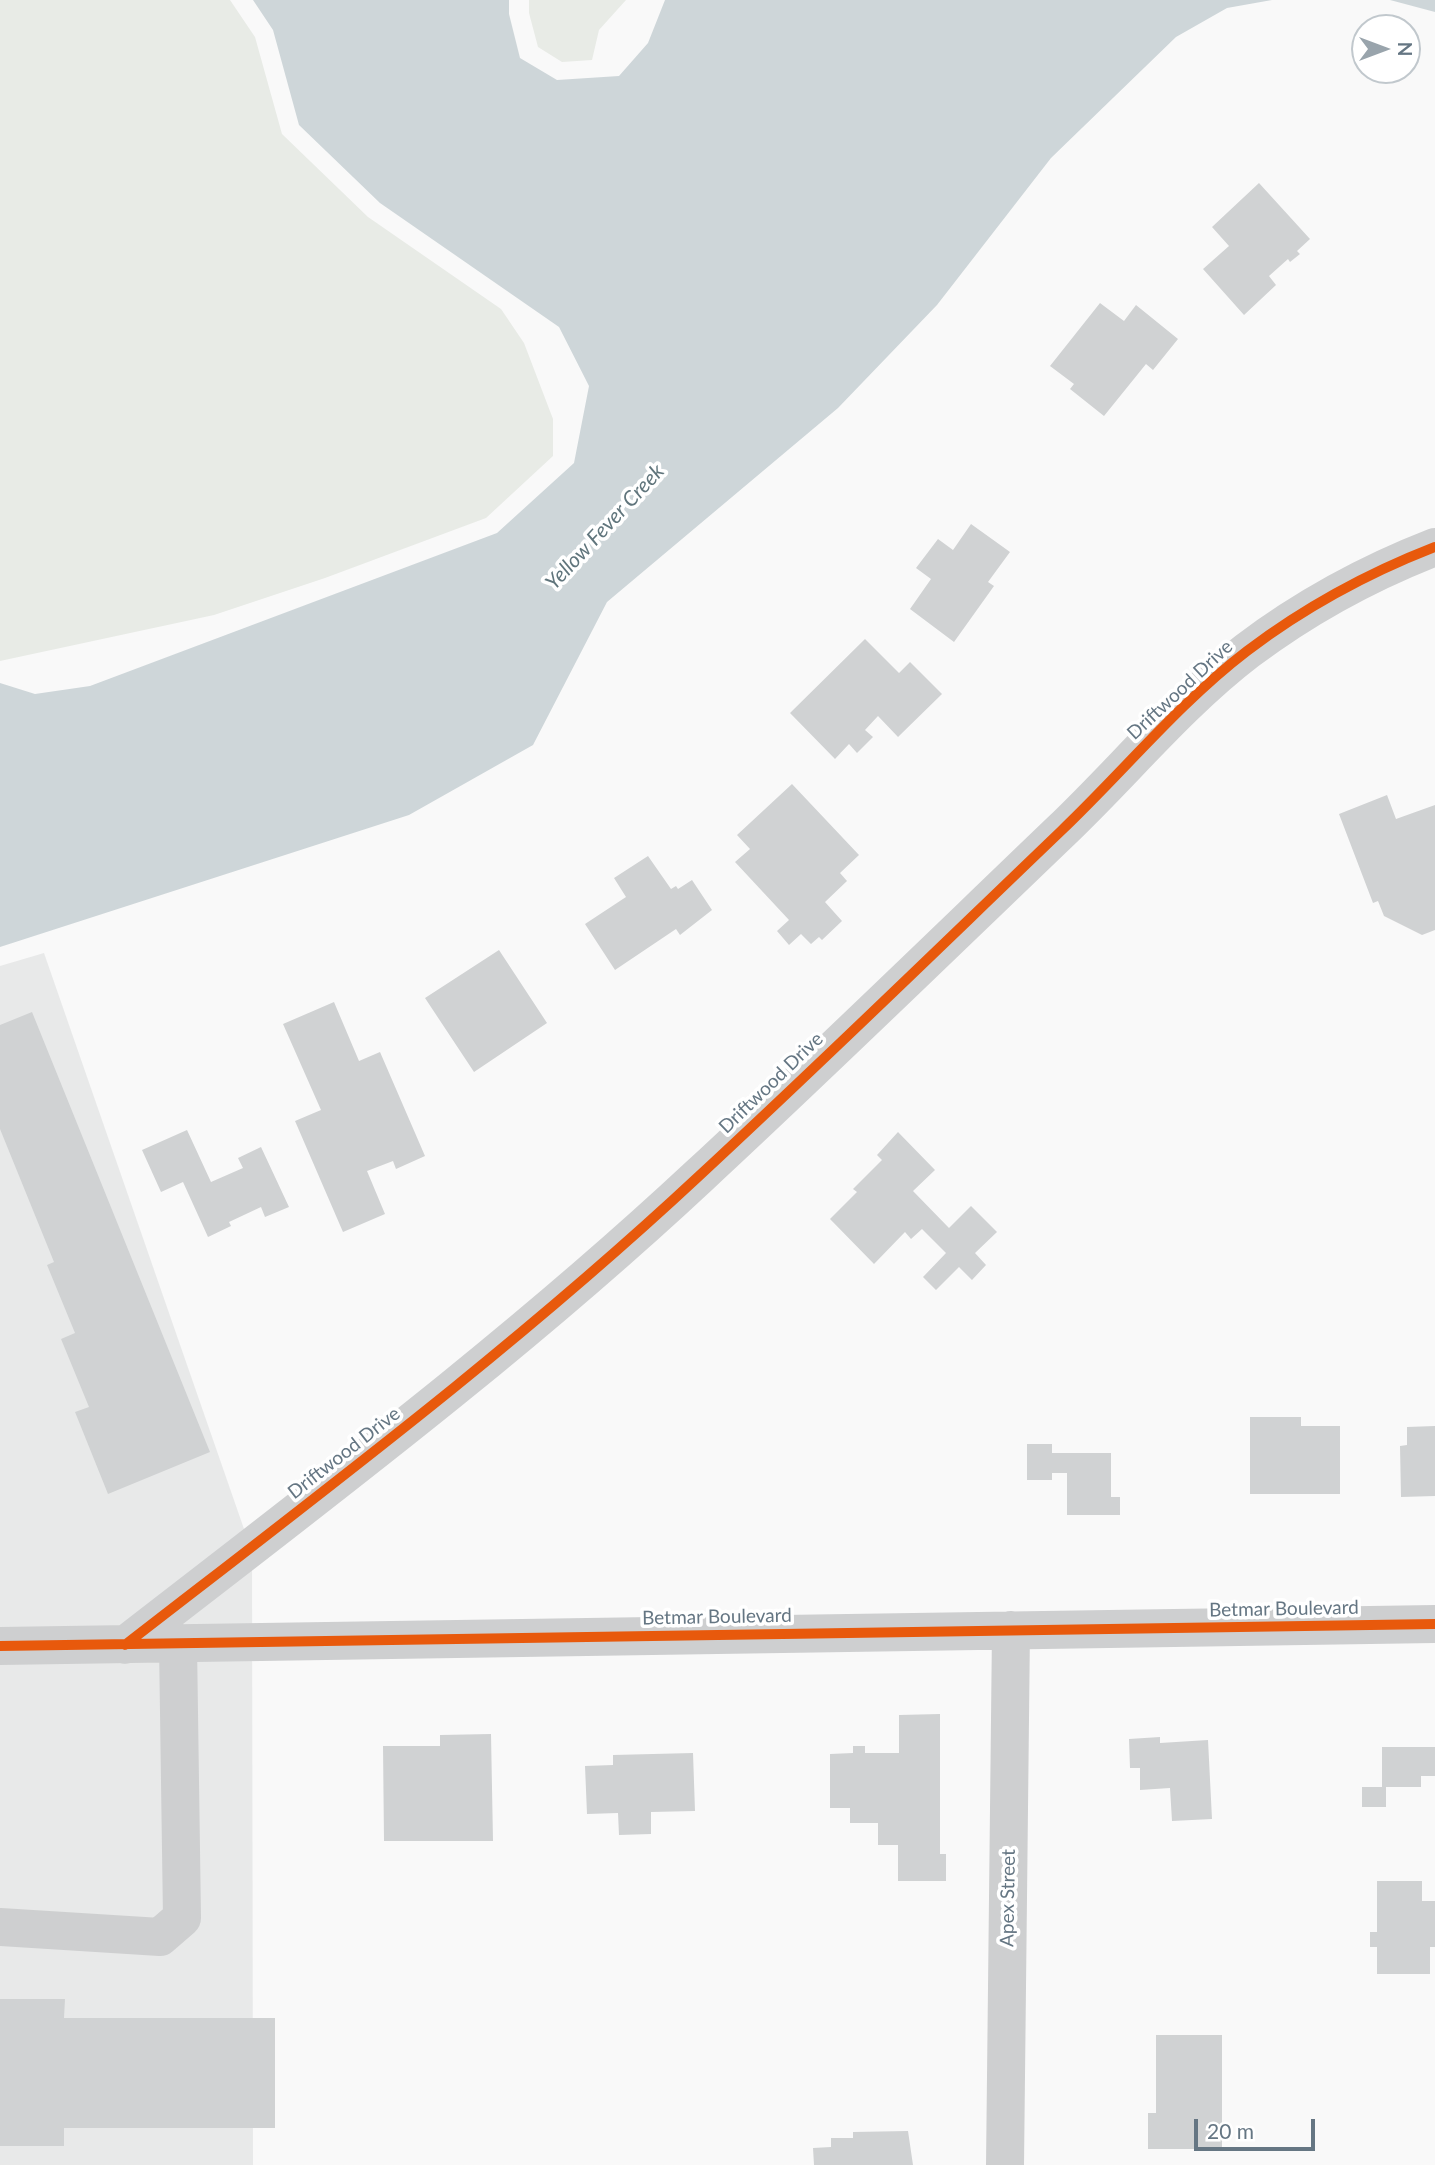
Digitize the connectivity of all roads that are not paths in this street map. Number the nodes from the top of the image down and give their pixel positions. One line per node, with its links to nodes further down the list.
1 (1435, 547): 5 (street, Driftwood Drive)
2 (1435, 1624): 3 (street, Betmar Boulevard)
3 (1011, 1630): 4 (street, Betmar Boulevard); 8 (street, Apex Street)
4 (178, 1644): 5 (street, Betmar Boulevard); 7 (street)
5 (125, 1645): 6 (street, Betmar Boulevard)
6 (0, 1646)
7 (0, 1927)
8 (1005, 2165)

